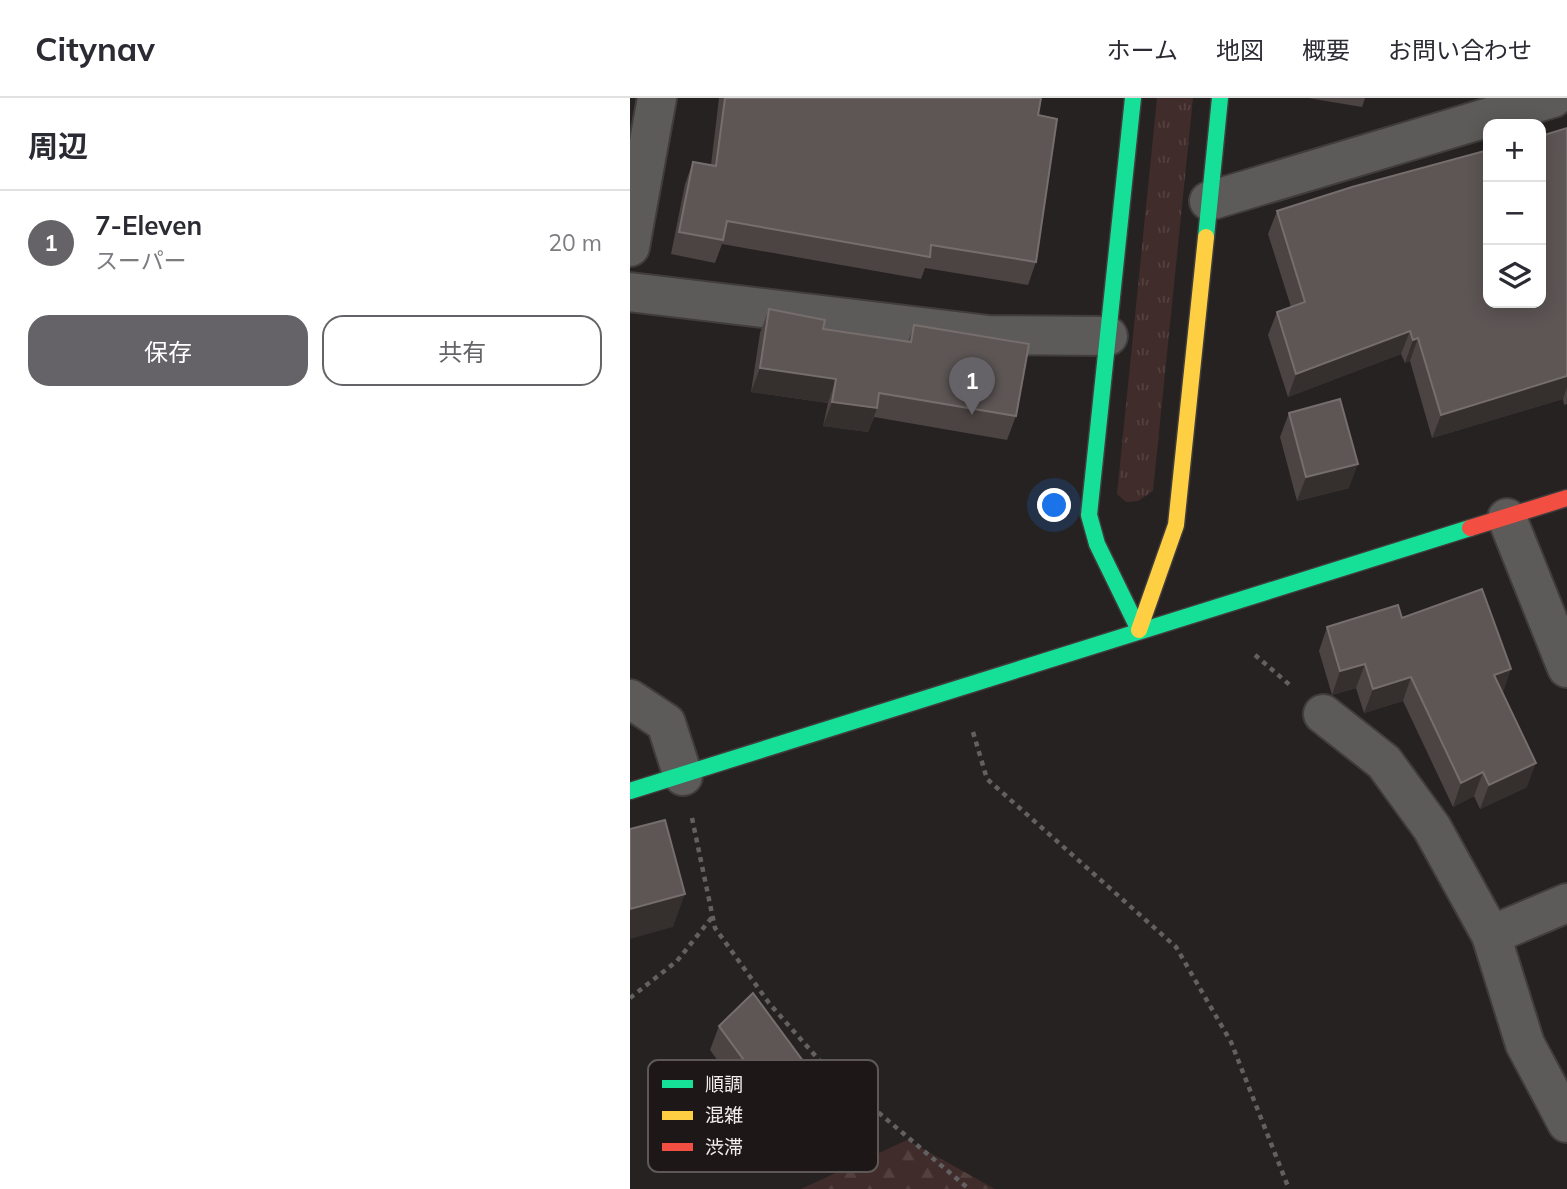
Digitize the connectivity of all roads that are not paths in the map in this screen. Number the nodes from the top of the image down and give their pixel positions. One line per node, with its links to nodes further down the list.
1 (657, 98): 6 (street)
2 (1133, 98): 8 (street)
3 (1220, 98): 5 (street)
4 (1550, 99): 5 (street)
5 (1209, 201): 11 (street)
6 (630, 247)
7 (630, 292): 8 (street)
8 (1108, 336): 11 (street)
9 (1567, 498): 10 (street)
10 (1507, 518): 11 (street); 12 (street)
11 (1139, 630): 15 (street)
12 (1567, 668)
13 (630, 699): 15 (street)
14 (1324, 714): 18 (street)
15 (683, 776): 16 (street)
16 (630, 791)
17 (1567, 903): 18 (street)
18 (1491, 935): 19 (street)
19 (1567, 1123)

